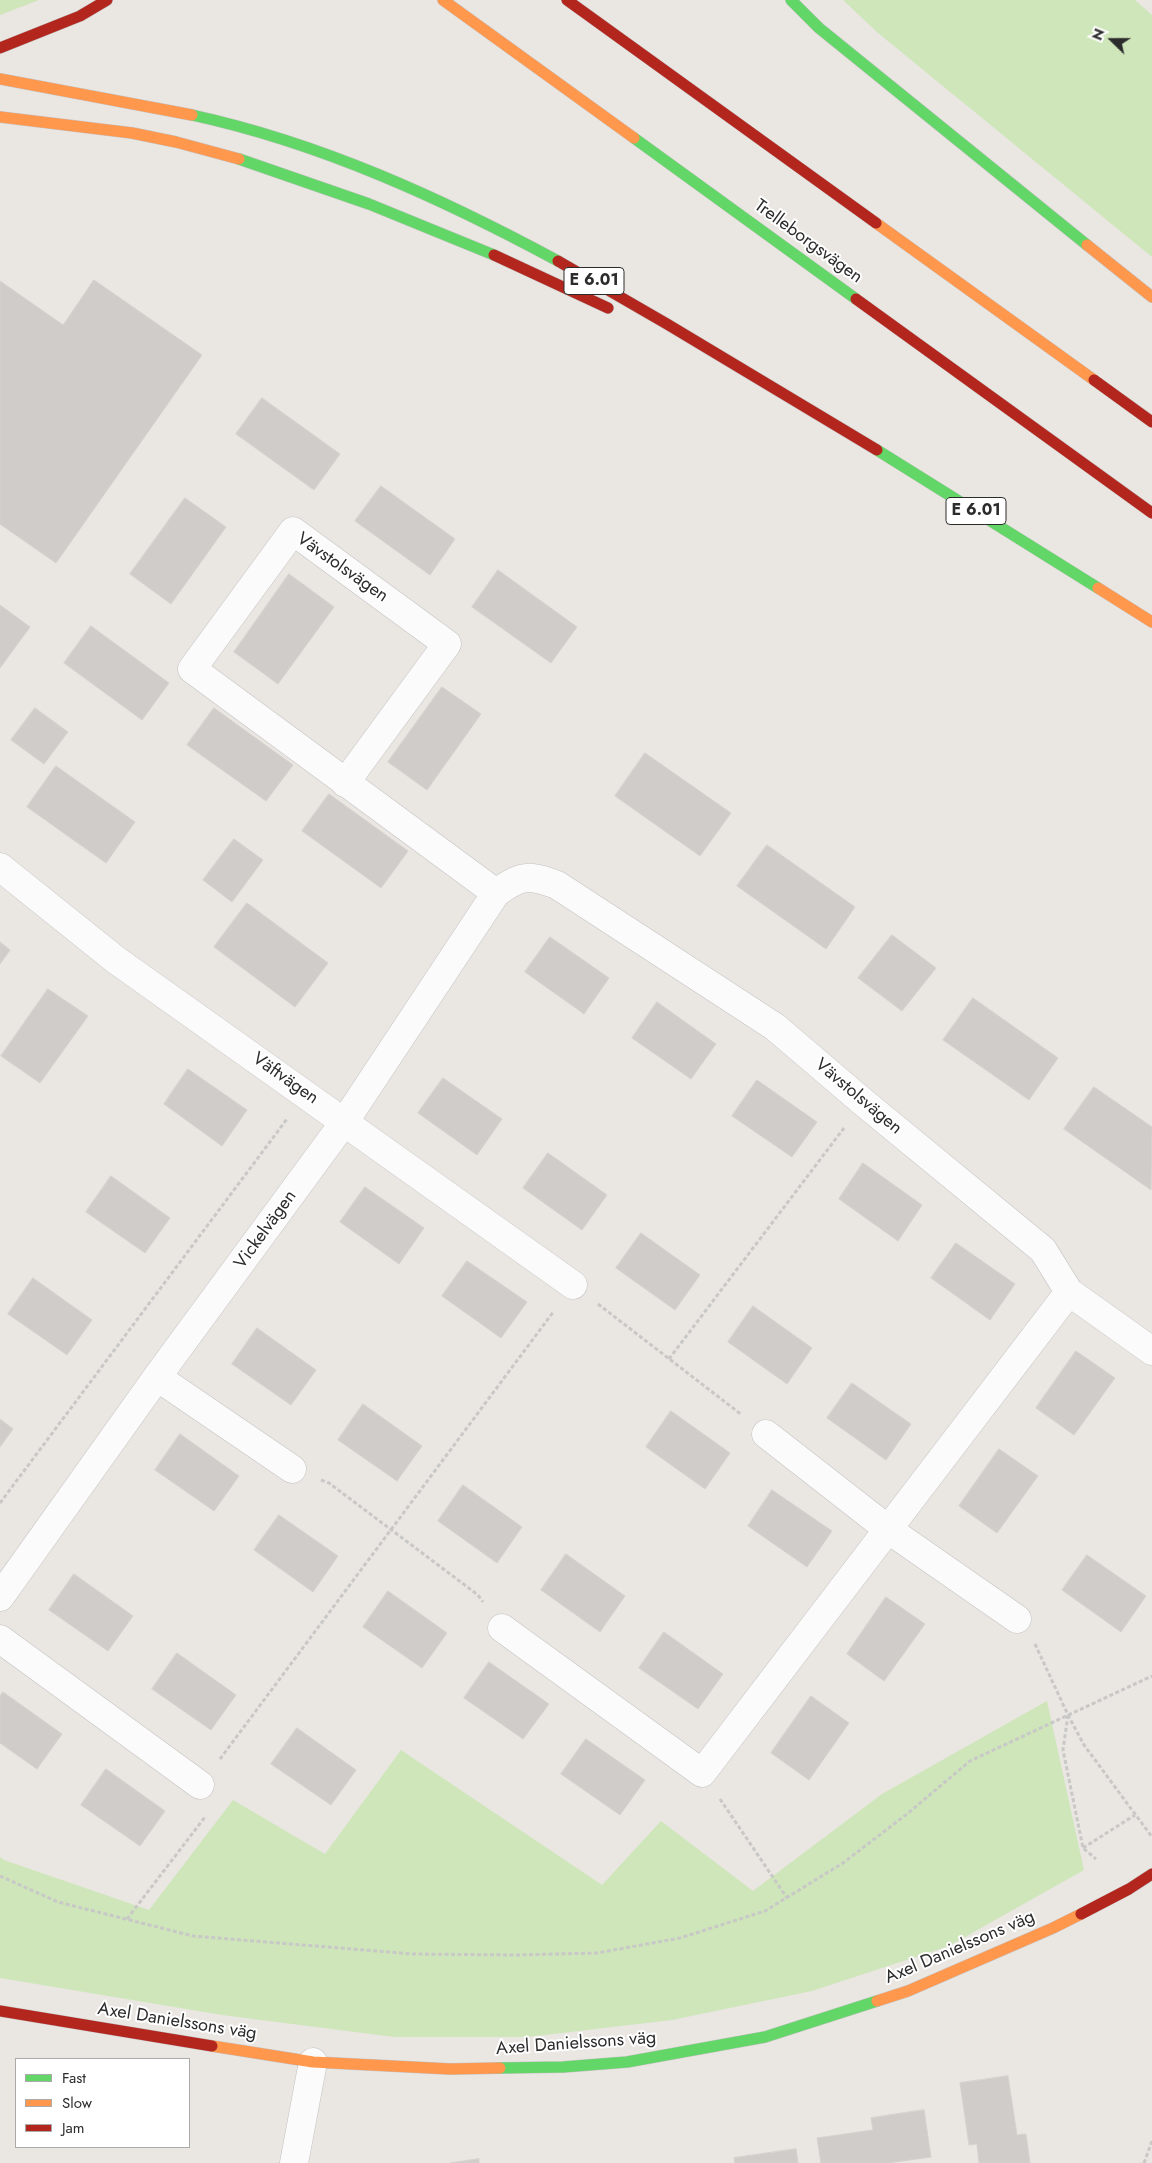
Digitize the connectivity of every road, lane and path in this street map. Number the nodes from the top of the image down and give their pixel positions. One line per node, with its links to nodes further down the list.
1 (107, 0): 5 (main road)
2 (443, 0): 13 (main road, Trelleborgsvägen)
3 (567, 0): 12 (main road)
4 (791, 0): 8 (main road)
5 (0, 48)
6 (0, 79): 11 (main road, E 6.01)
7 (0, 117): 9 (main road)
8 (1152, 297)
9 (619, 313)
10 (661, 334): 11 (main road)
11 (797, 402): 14 (main road, E 6.01)
12 (1152, 422)
13 (1152, 514)
14 (1152, 622)
15 (345, 783): 15 (street, Vävstolsvägen); 18 (street, Vävstolsvägen)
16 (0, 867): 19 (street, Väftvägen)
17 (536, 876): 18 (street, Vickelvägen); 20 (street, Vävstolsvägen)
18 (496, 893): 21 (street, Vickelvägen)
19 (306, 1094): 21 (street, Väftvägen); 29 (path)
20 (863, 1102): 23 (street, Vävstolsvägen); 25 (path)
21 (345, 1121): 22 (street, Väftvägen); 26 (street, Vickelvägen)
22 (574, 1285): 25 (path); 30 (path)
23 (1070, 1292): 24 (street, Vävstolsvägen); 31 (street)
24 (1152, 1350)
25 (669, 1359): 27 (path)
26 (157, 1377): 28 (street); 32 (street, Vickelvägen)
27 (766, 1434): 31 (street)
28 (292, 1469): 30 (path)
29 (0, 1503)
30 (391, 1530): 34 (path); 39 (path)
31 (889, 1530): 33 (street); 38 (street)
32 (0, 1597)
33 (1017, 1619): 37 (path)
34 (502, 1628): 38 (street)
35 (0, 1639): 39 (street)
36 (1152, 1676): 37 (path)
37 (1068, 1715): 40 (path); 42 (path); 46 (path)
38 (702, 1773): 46 (path)
39 (200, 1785): 47 (path)
40 (1136, 1815): 41 (path); 42 (path)
41 (1152, 1837)
42 (1084, 1848): 43 (path)
43 (1096, 1859)
44 (1152, 1874): 49 (main road, Axel Danielssons väg)
45 (0, 1876): 47 (path)
46 (787, 1898): 47 (path)
47 (127, 1919)
48 (0, 2011): 49 (main road, Axel Danielssons väg)
49 (313, 2062): 51 (street)
50 (1152, 2141): 52 (path)
51 (294, 2163)
52 (1144, 2163)

